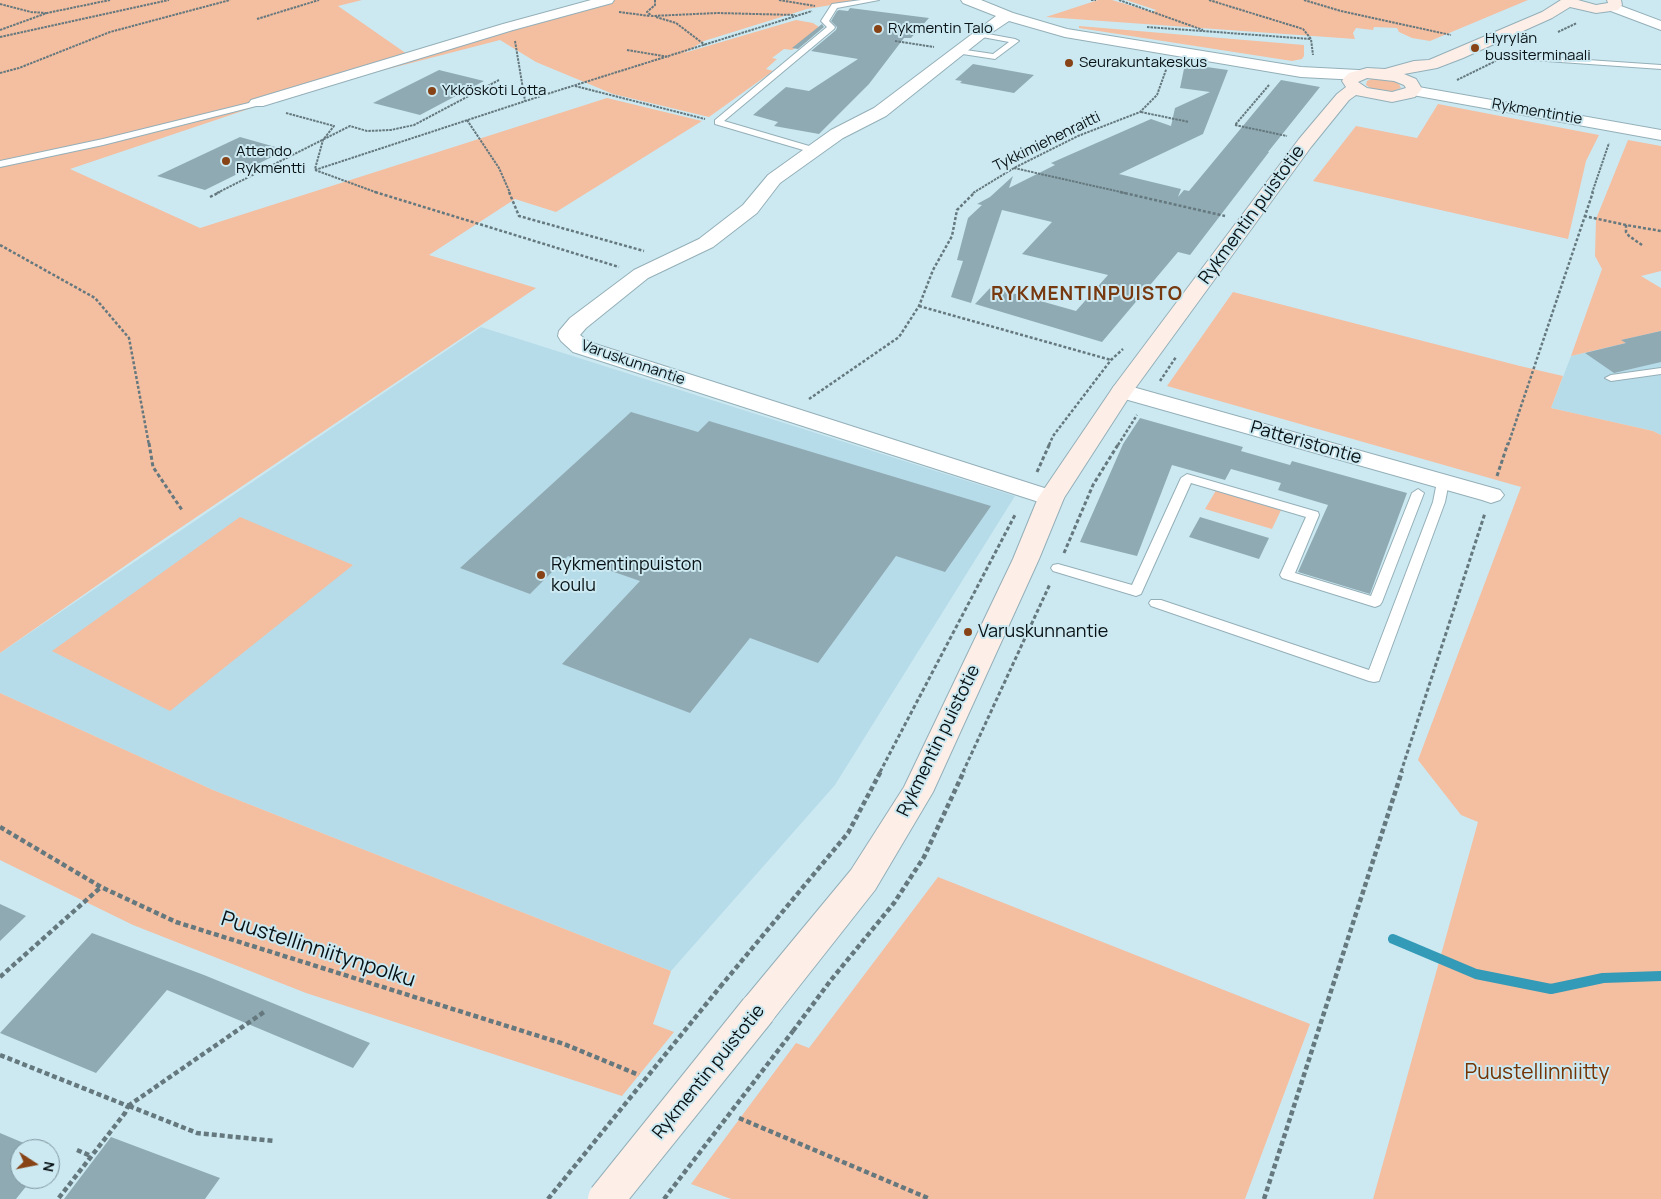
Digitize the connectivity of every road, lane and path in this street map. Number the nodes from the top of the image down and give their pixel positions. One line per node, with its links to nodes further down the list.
1 (110, 0): 23 (path)
2 (169, 0): 36 (path)
3 (230, 0): 48 (path)
4 (319, 0): 28 (path)
5 (655, 0): 26 (path)
6 (779, 0): 21 (path)
7 (875, 0): 20 (lane)
8 (968, 0): 27 (street)
9 (1091, 0): 10 (path)
10 (1096, 0)
11 (1119, 0): 33 (path)
12 (1209, 0): 17 (path)
13 (1220, 0): 17 (path)
14 (1304, 0): 35 (path)
15 (1568, 1): 22 (street); 25 (street)
16 (601, 2): 26 (path); 31 (street)
17 (1215, 2): 37 (path)
18 (1611, 3): 22 (street); 30 (street)
19 (0, 4): 23 (path)
20 (835, 6): 21 (path); 61 (lane)
21 (824, 8): 24 (path)
22 (1588, 8): 25 (street)
23 (47, 13): 32 (path)
24 (798, 15): 26 (path); 39 (path)
25 (1547, 15): 46 (street)
26 (652, 16): 39 (path)
27 (1008, 16): 34 (street, Varuskunnantie); 52 (street)
28 (256, 19)
29 (1142, 26): 33 (path)
30 (1661, 26)
31 (508, 27): 56 (path); 57 (street)
32 (0, 30)
33 (1209, 32): 37 (path)
34 (980, 34): 41 (street, Varuskunnantie); 41 (lane)
35 (1453, 36)
36 (0, 37)
37 (1311, 39): 43 (path)
38 (895, 42): 41 (path)
39 (705, 45): 42 (path)
40 (627, 50): 42 (path)
41 (959, 51): 67 (street, Varuskunnantie)
42 (669, 57): 53 (path)
43 (1313, 57)
44 (1532, 58): 47 (lane)
45 (1169, 62): 59 (path, Tykkimiehenraitti)
46 (1431, 65): 49 (street); 54 (street)
47 (1661, 67)
48 (0, 73)
49 (1385, 74): 52 (street); 54 (street)
50 (499, 80): 65 (path)
51 (1273, 81): 64 (path)
52 (1355, 82): 55 (street); 58 (street, Rykmentin puistotie)
53 (573, 86): 56 (path); 61 (path)
54 (1412, 87): 55 (street); 63 (street, Rykmentintie)
55 (1382, 96): 58 (street)
56 (525, 101): 60 (path)
57 (254, 104): 65 (path); 68 (lane)
58 (1334, 110): 85 (street, Rykmentin puistotie)
59 (1140, 112): 62 (path); 69 (path, Tykkimiehenraitti)
60 (467, 120): 70 (path); 78 (path)
61 (718, 122): 67 (lane)
62 (1189, 122)
63 (1661, 135)
64 (1288, 136)
65 (324, 140): 70 (path); 71 (path)
66 (1609, 142): 72 (path)
67 (813, 150): 78 (street, Varuskunnantie)
68 (0, 164)
69 (1014, 168): 73 (path); 80 (path, Tykkimiehenraitti)
70 (314, 170): 79 (path)
71 (210, 197)
72 (1584, 216): 74 (path); 90 (path)
73 (1227, 217)
74 (1626, 225): 75 (path); 77 (path)
75 (1661, 231)
76 (0, 245): 92 (path)
77 (1642, 245)
78 (675, 259): 79 (street, Varuskunnantie)
79 (641, 274): 91 (street, Varuskunnantie)
80 (919, 306): 82 (path); 87 (path, Tykkimiehenraitti)
81 (1180, 352): 86 (path)
82 (1111, 360)
83 (1661, 372): 84 (lane)
84 (1611, 378)
85 (1122, 391): 86 (street, Patteristontie); 91 (street, Rykmentin puistotie)
86 (1147, 398): 88 (street, Patteristontie); 94 (path)
87 (809, 399)
88 (1443, 482): 90 (street, Patteristontie); 95 (lane)
89 (1418, 494): 94 (lane)
90 (1491, 495): 113 (path)
91 (1051, 498): 110 (street, Rykmentin puistotie, bridge)
92 (182, 510)
93 (996, 550): 109 (path, bridge)
94 (1058, 568)
95 (1156, 603)
96 (0, 827): 97 (path, Puustellinniitynpolku)
97 (101, 887): 98 (path); 102 (path, Puustellinniitynpolku)
98 (0, 976)
99 (264, 1012): 103 (path)
100 (793, 1031): 111 (path, bridge)
101 (0, 1055): 103 (path)
102 (639, 1076)
103 (128, 1106): 105 (path); 107 (path)
104 (739, 1118): 112 (path)
105 (274, 1141)
106 (77, 1150): 107 (path)
107 (91, 1156): 108 (path)
108 (58, 1199)
109 (548, 1199)
110 (606, 1199)
111 (664, 1199)
112 (930, 1199)
113 (1264, 1199)

